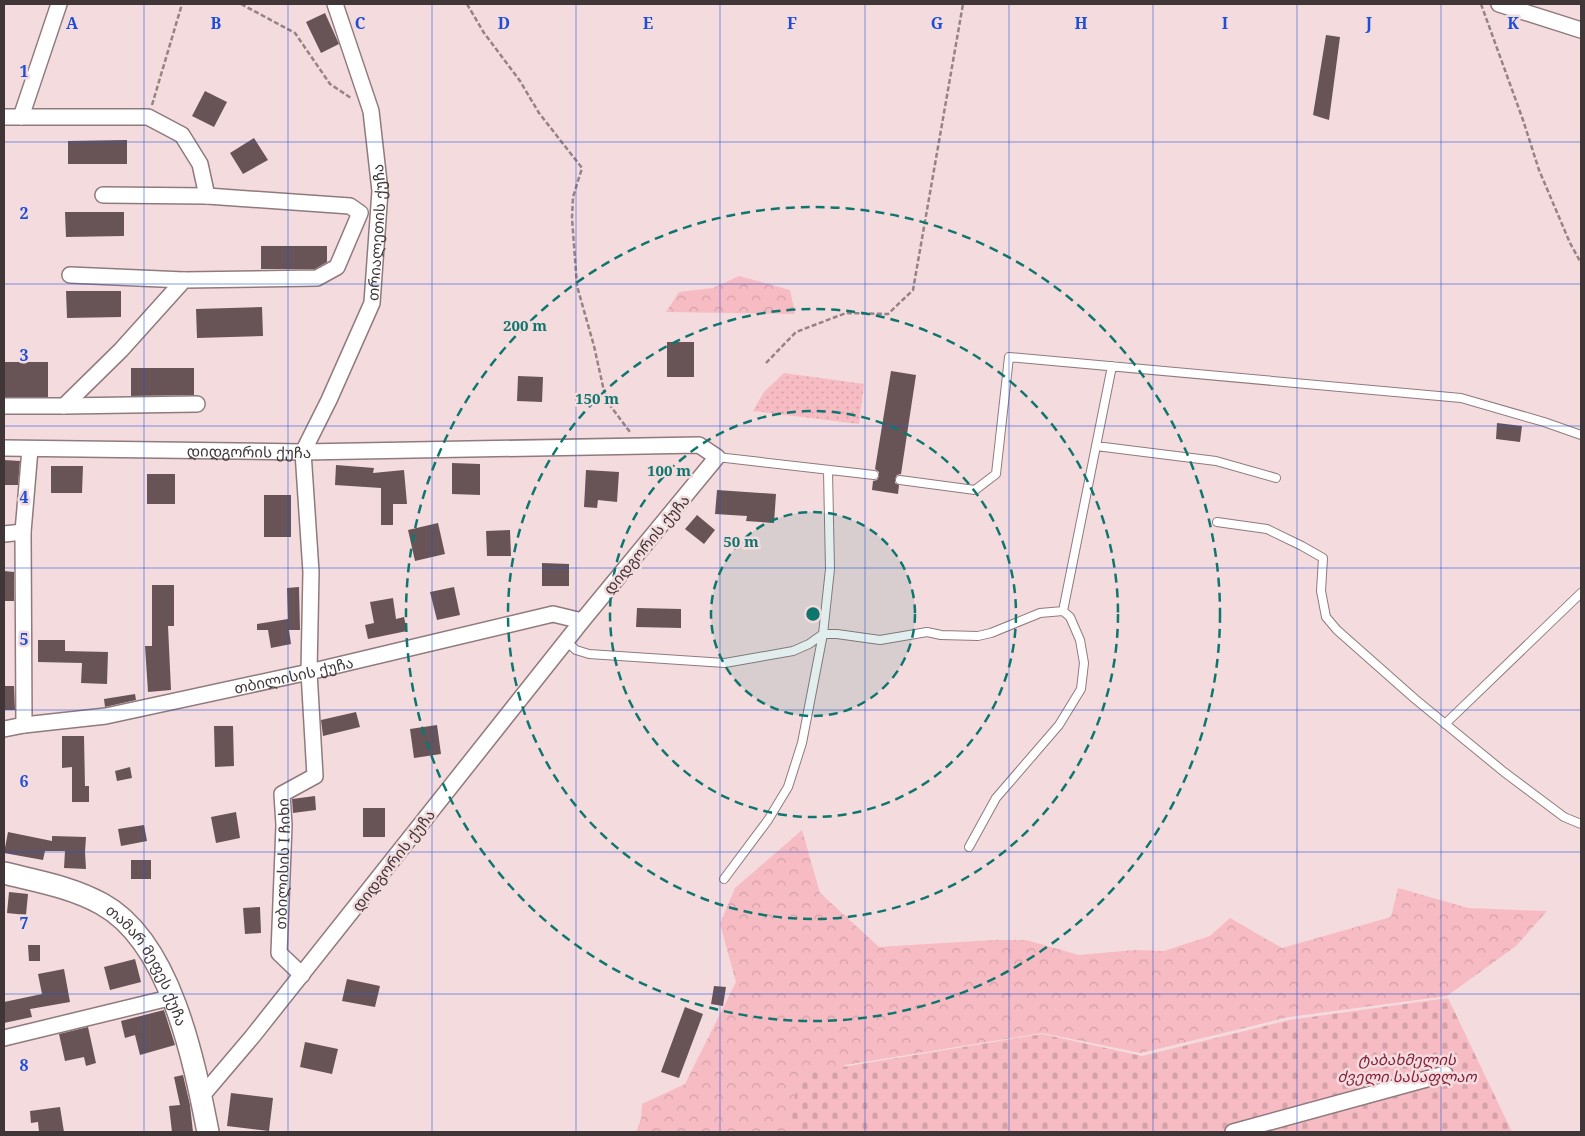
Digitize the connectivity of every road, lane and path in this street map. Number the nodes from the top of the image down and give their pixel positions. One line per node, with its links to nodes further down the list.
1 (59, 4): 12 (street)
2 (182, 4): 13 (path)
3 (241, 4): 10 (path)
4 (335, 4): 10 (street, თრიალეთის ქუჩა)
5 (467, 4): 27 (path)
6 (963, 4): 21 (path)
7 (1481, 4): 18 (path)
8 (1499, 4): 9 (street)
9 (1581, 30)
10 (371, 111): 16 (street, თრიალეთის ქუჩა)
11 (4, 117): 12 (street)
12 (21, 117): 13 (street)
13 (148, 117): 15 (street)
14 (103, 195): 15 (street)
15 (206, 196): 17 (street)
16 (379, 211): 17 (street); 31 (street, თრიალეთის ქუჩა)
17 (360, 213): 20 (street)
18 (1581, 263)
19 (70, 276): 20 (street)
20 (184, 280): 25 (street)
21 (766, 363)
22 (1112, 366): 26 (lane); 28 (lane); 36 (lane)
23 (196, 404): 25 (street)
24 (4, 406): 25 (street)
25 (64, 406)
26 (1581, 435)
27 (639, 445): 31 (street, დიდგორის ქუჩა); 32 (street, დიდგორის ქუჩა)
28 (1096, 446): 35 (lane); 41 (lane)
29 (4, 448): 30 (street, დიდგორის ქუჩა)
30 (30, 449): 31 (street, დიდგორის ქუჩა); 38 (street)
31 (303, 452): 45 (street)
32 (717, 457): 33 (lane); 42 (street, დიდგორის ქუჩა)
33 (828, 471): 34 (lane); 43 (lane)
34 (874, 475)
35 (1276, 478)
36 (900, 480)
37 (1217, 522): 46 (lane)
38 (23, 532): 39 (street); 47 (street)
39 (4, 534)
40 (1581, 593): 46 (lane)
41 (1063, 611): 43 (lane); 50 (lane)
42 (582, 621): 44 (street, დიდგორის ქუჩა); 45 (street, თბილისის ქუჩა)
43 (823, 634): 44 (lane); 52 (lane)
44 (566, 641): 53 (street, დიდგორის ქუჩა)
45 (309, 672): 47 (street, თბილისის ქუჩა); 53 (street, თბილისის I ჩიხი)
46 (1445, 724): 49 (lane)
47 (24, 725): 48 (street, თბილისის ქუჩა)
48 (4, 729)
49 (1581, 824)
50 (970, 847)
51 (4, 872): 54 (street, თამარ მეფეს ქუჩა)
52 (724, 879)
53 (302, 975): 57 (street, დიდგორის ქუჩა)
54 (173, 997): 55 (street); 57 (street, თამარ მეფეს ქუჩა)
55 (4, 1038)
56 (1445, 1074): 59 (street)
57 (201, 1097): 58 (street, თამარ მეფეს ქუჩა)
58 (208, 1132)
59 (1233, 1132)

